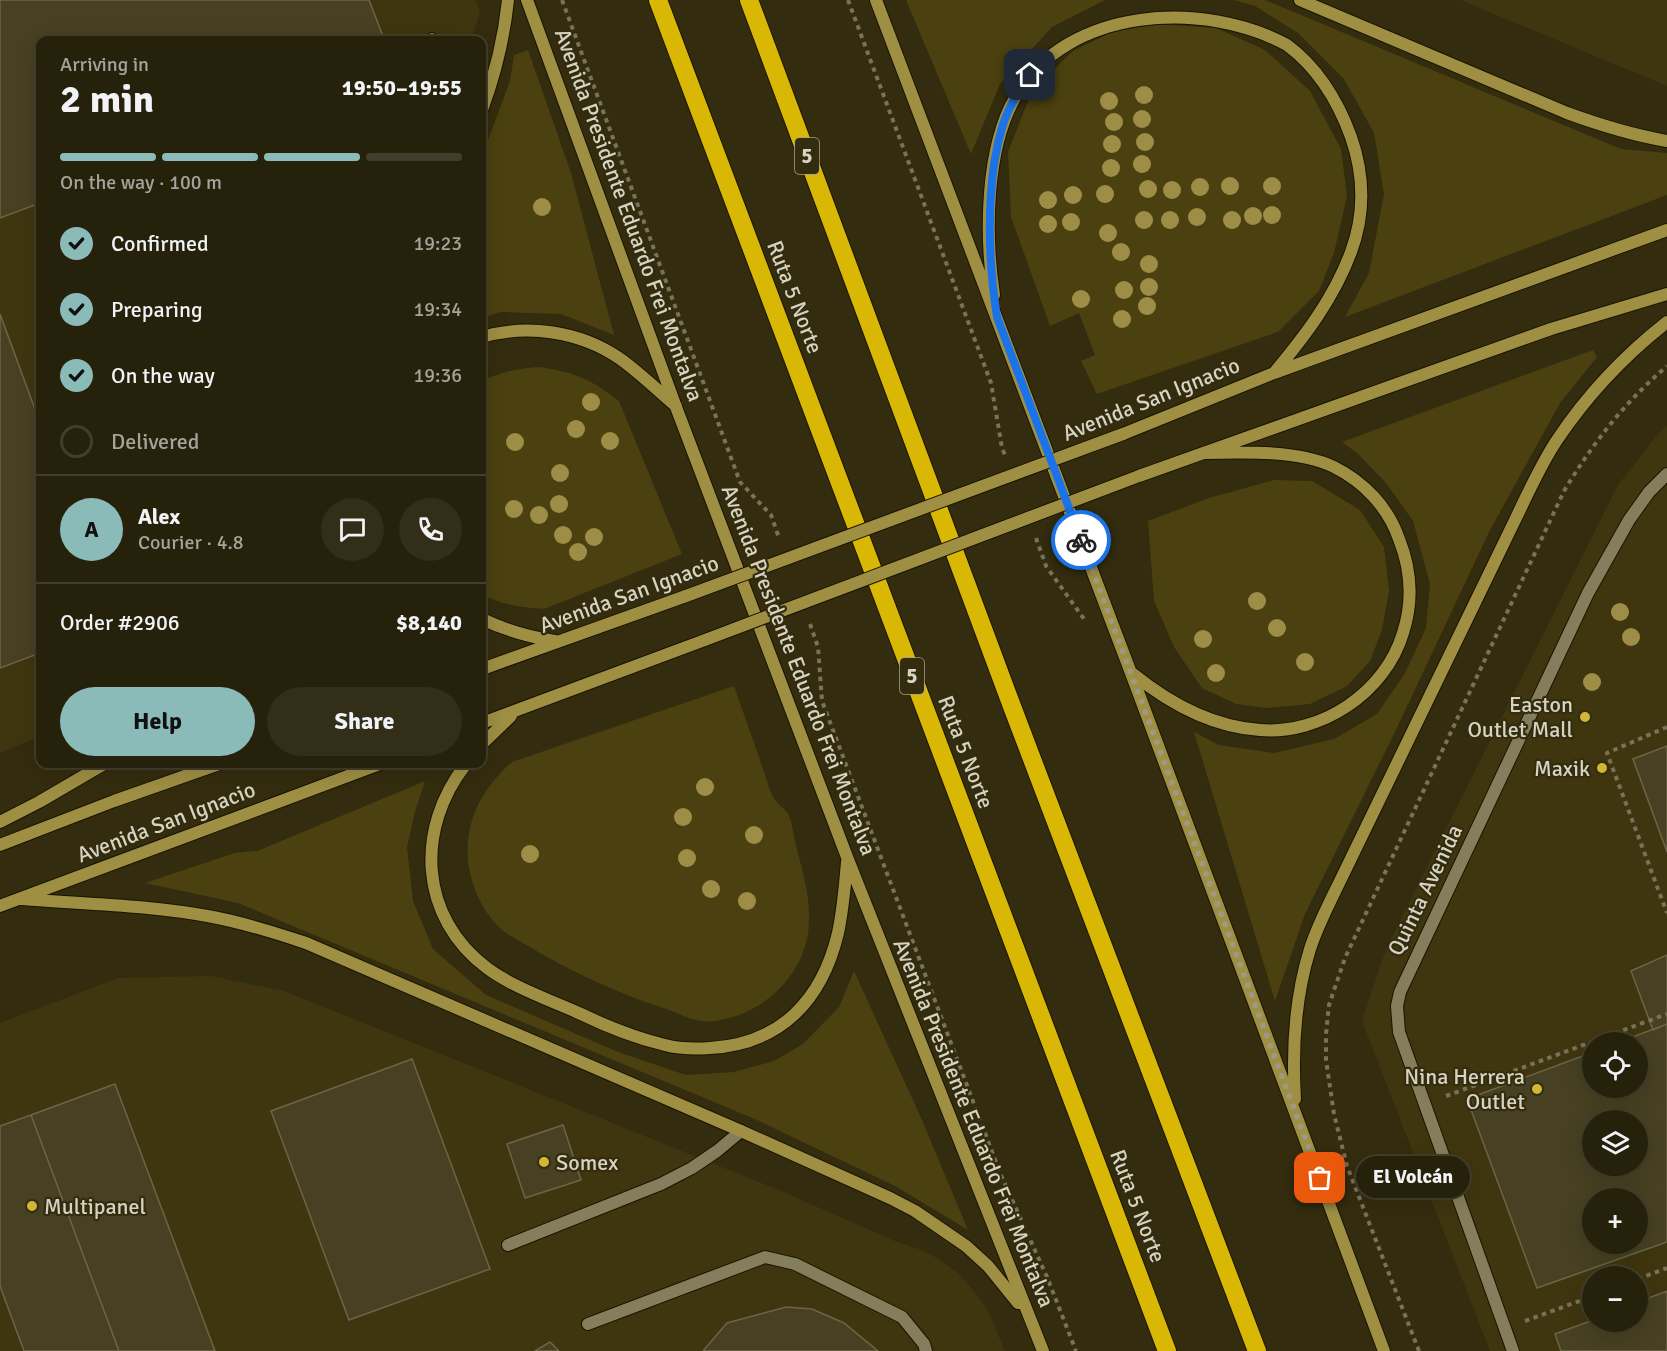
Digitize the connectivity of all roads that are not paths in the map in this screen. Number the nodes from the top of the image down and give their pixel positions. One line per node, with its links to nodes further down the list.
1 (508, 0): 7 (main road)
2 (528, 0): 15 (main road, Avenida Presidente Eduardo Frei Montalva)
3 (658, 0): 41 (highway, Ruta 5 Norte / 5)
4 (749, 0): 42 (highway, 5)
5 (876, 0): 11 (main road)
6 (1300, 0): 8 (main road)
7 (486, 100)
8 (1667, 141)
9 (1667, 230): 14 (main road, Avenida San Ignacio)
10 (1667, 294): 16 (main road)
11 (997, 317): 14 (main road); 21 (main road)
12 (1667, 322): 34 (main road)
13 (486, 337): 15 (main road)
14 (1274, 373): 19 (main road, Avenida San Ignacio, bridge)
15 (676, 407): 31 (main road, Avenida Presidente Eduardo Frei Montalva)
16 (1203, 453): 21 (main road); 22 (main road, bridge)
17 (1667, 474): 44 (lane, Quinta Avenida)
18 (486, 621): 19 (main road)
19 (559, 641): 20 (main road, Avenida San Ignacio)
20 (486, 668)
21 (1131, 673): 34 (main road)
22 (521, 708): 23 (main road); 24 (main road)
23 (486, 721)
24 (486, 740)
25 (97, 768): 29 (main road)
26 (208, 768): 30 (main road, Avenida San Ignacio)
27 (369, 768): 32 (main road, Avenida San Ignacio)
28 (463, 768): 31 (main road)
29 (0, 822)
30 (0, 845)
31 (847, 857): 37 (main road, Avenida Presidente Eduardo Frei Montalva)
32 (21, 899): 33 (main road, Avenida San Ignacio); 35 (main road)
33 (0, 906)
34 (1295, 1112): 43 (main road)
35 (741, 1131): 36 (lane); 37 (main road)
36 (508, 1245)
37 (1028, 1316): 40 (main road, Avenida Presidente Eduardo Frei Montalva)
38 (588, 1324): 39 (lane)
39 (926, 1351)
40 (1042, 1351)
41 (1167, 1351)
42 (1257, 1351)
43 (1384, 1351)
44 (1513, 1351)

